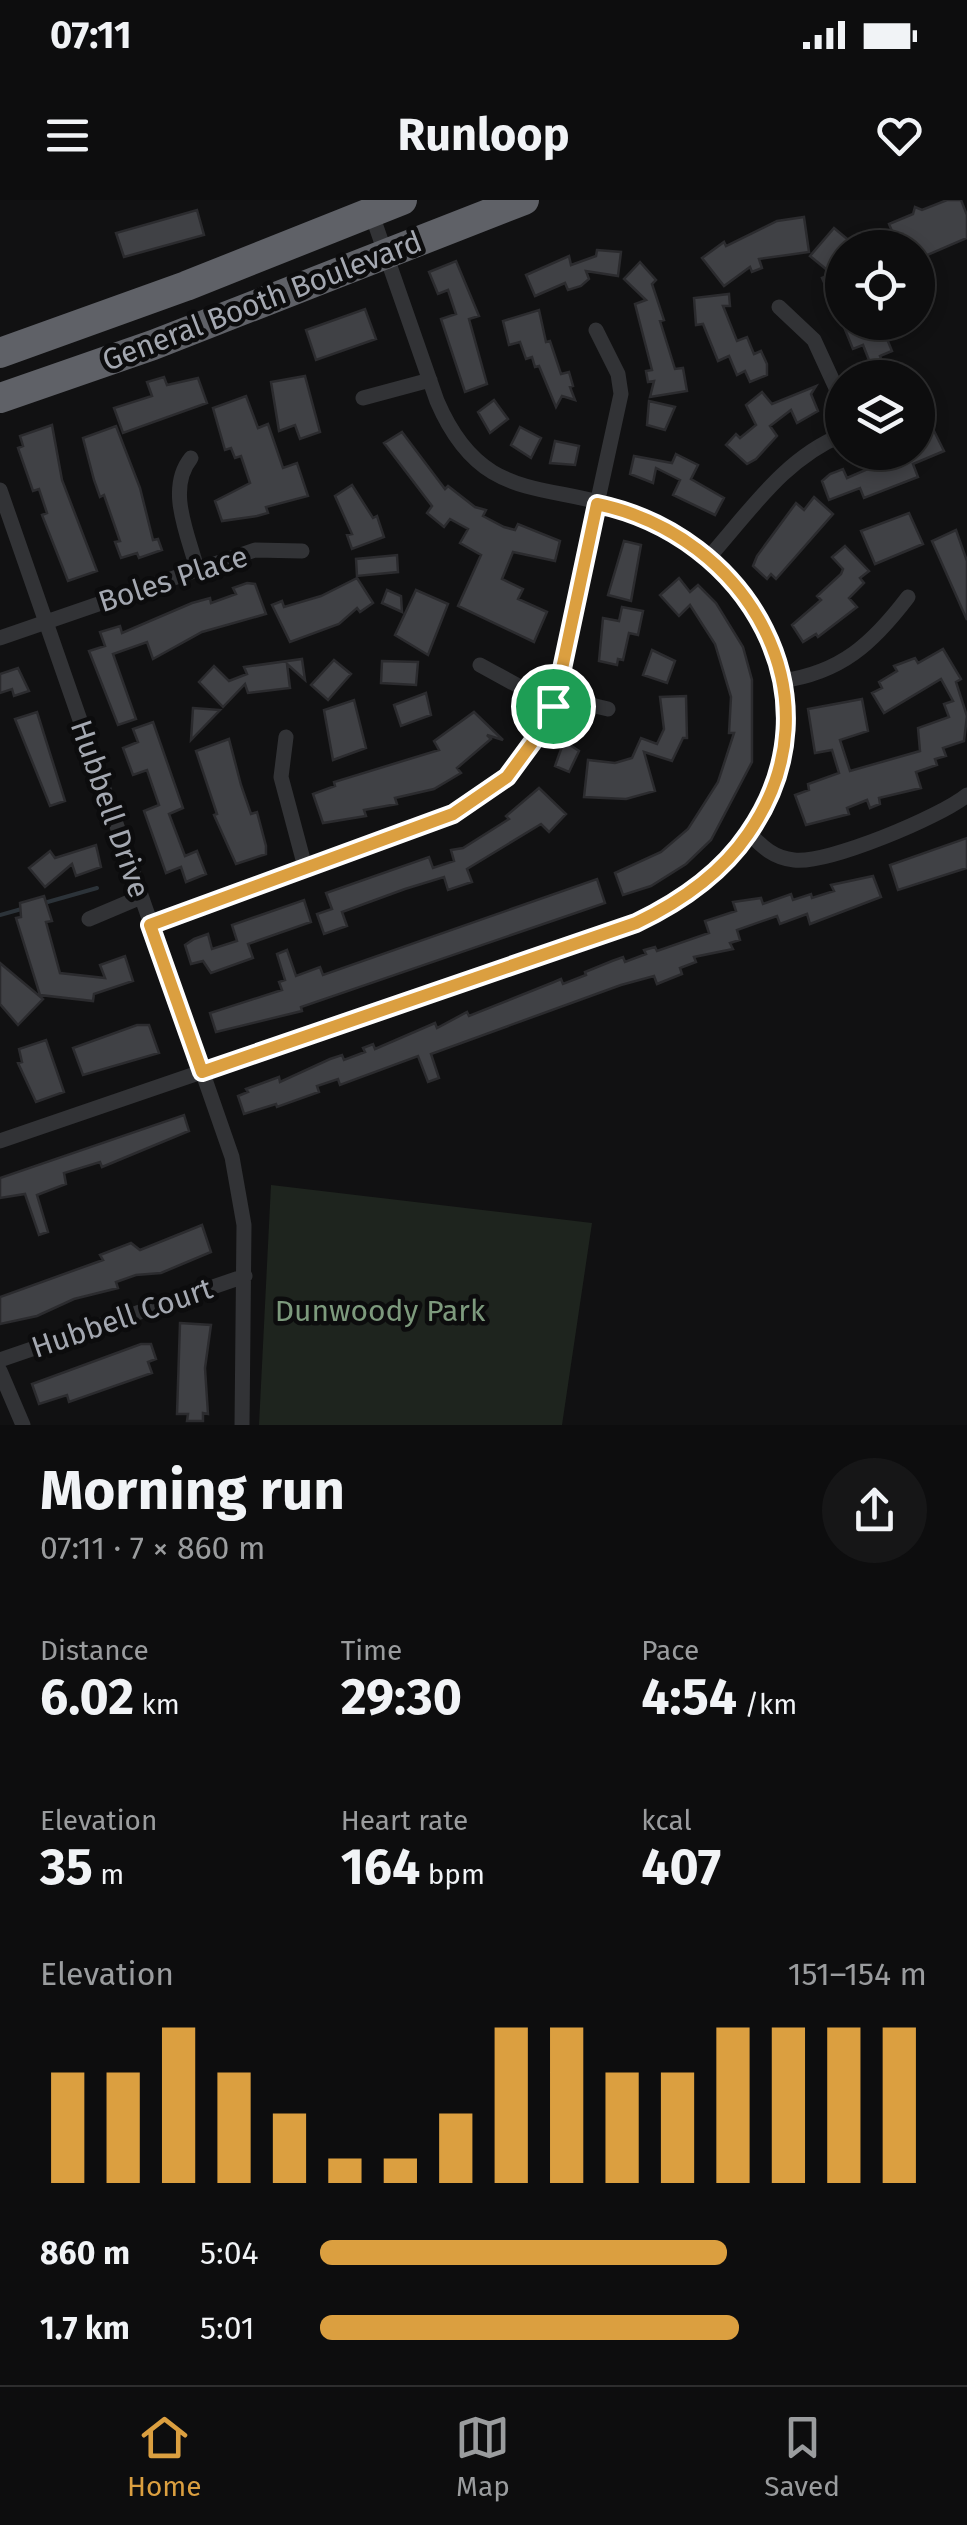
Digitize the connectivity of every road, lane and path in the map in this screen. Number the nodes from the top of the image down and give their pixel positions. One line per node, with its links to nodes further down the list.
1 (402, 200): 3 (highway, General Booth Boulevard)
2 (524, 200): 4 (highway, General Booth Boulevard)
3 (371, 212): 4 (street); 7 (highway, General Booth Boulevard)
4 (385, 253): 9 (street); 10 (highway, General Booth Boulevard)
5 (779, 307): 8 (street)
6 (596, 330): 15 (street)
7 (0, 352)
8 (825, 364)
9 (430, 380): 11 (street); 15 (street)
10 (0, 398)
11 (363, 398)
12 (825, 444): 17 (street)
13 (191, 458): 18 (street)
14 (0, 490): 20 (street, Hubbell Drive)
15 (597, 504): 17 (street); 24 (street)
16 (302, 552): 18 (street, Boles Place)
17 (710, 556): 23 (street)
18 (197, 569): 20 (street, Boles Place)
19 (908, 596): 23 (street)
20 (46, 621): 21 (street, Boles Place); 30 (street, Hubbell Drive)
21 (0, 638)
22 (480, 665): 24 (street)
23 (781, 681): 28 (street)
24 (556, 697): 25 (street); 29 (street)
25 (608, 709)
26 (286, 736): 29 (street)
27 (967, 795): 28 (street)
28 (748, 834): 33 (street)
29 (304, 868): 32 (street)
30 (140, 897): 31 (street); 32 (street, Hubbell Drive)
31 (89, 919)
32 (150, 925): 33 (street, Hubbell Drive)
33 (202, 1072): 34 (street); 35 (street, Hubbell Drive)
34 (0, 1140)
35 (245, 1276): 36 (street, Hubbell Court); 39 (street, Hubbell Drive)
36 (0, 1360)
37 (0, 1371): 38 (street)
38 (23, 1425)
39 (242, 1425)

